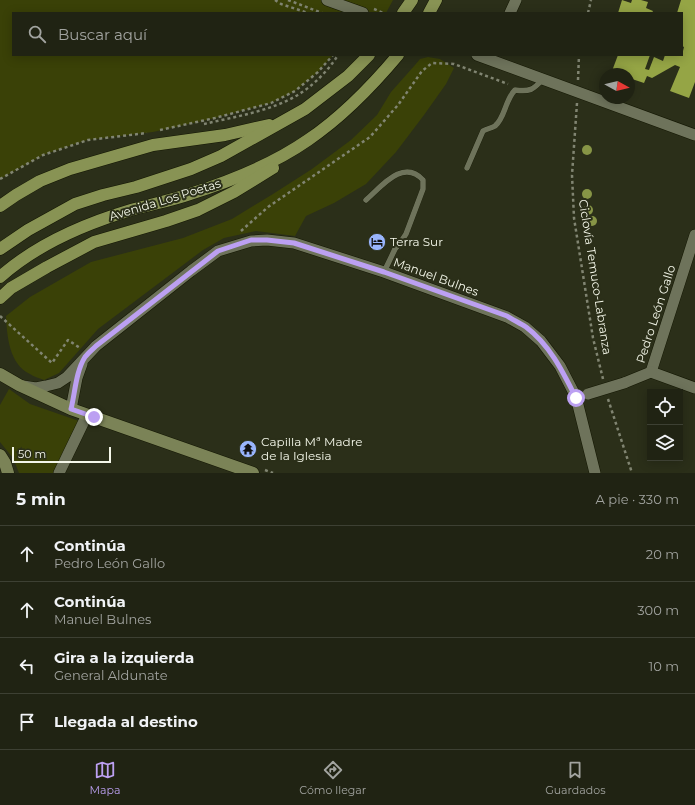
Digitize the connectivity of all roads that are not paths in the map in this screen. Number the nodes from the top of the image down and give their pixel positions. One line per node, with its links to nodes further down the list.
1 (327, 0): 5 (street)
2 (412, 0): 6 (main road)
3 (436, 0): 7 (main road)
4 (516, 0): 8 (street)
5 (360, 12)
6 (404, 12)
7 (430, 12)
8 (510, 12)
9 (368, 56): 13 (main road, Avenida Los Poetas)
10 (397, 56): 15 (main road, Avenida Los Poetas)
11 (491, 57): 12 (street)
12 (543, 79): 14 (street); 16 (lane)
13 (282, 123): 18 (main road); 20 (main road, Avenida Los Poetas)
14 (695, 135)
15 (309, 140): 22 (main road, Avenida Los Poetas); 23 (main road)
16 (467, 168)
17 (366, 200): 21 (lane)
18 (0, 206)
19 (695, 235): 25 (street, Pedro León Gallo)
20 (0, 249)
21 (384, 272): 24 (street, Manuel Bulnes); 29 (street, Manuel Bulnes)
22 (0, 277)
23 (0, 298)
24 (86, 356): 27 (street, Manuel Bulnes); 30 (street, Manuel Bulnes)
25 (651, 372): 28 (street); 29 (street, Pedro León Gallo, bridge)
26 (0, 374): 27 (main road)
27 (19, 385): 30 (main road)
28 (695, 388)
29 (576, 398): 36 (street)
30 (71, 409): 31 (main road)
31 (87, 415): 34 (street); 35 (main road)
32 (0, 455): 33 (main road)
33 (8, 473)
34 (59, 473)
35 (254, 473)
36 (595, 473)

